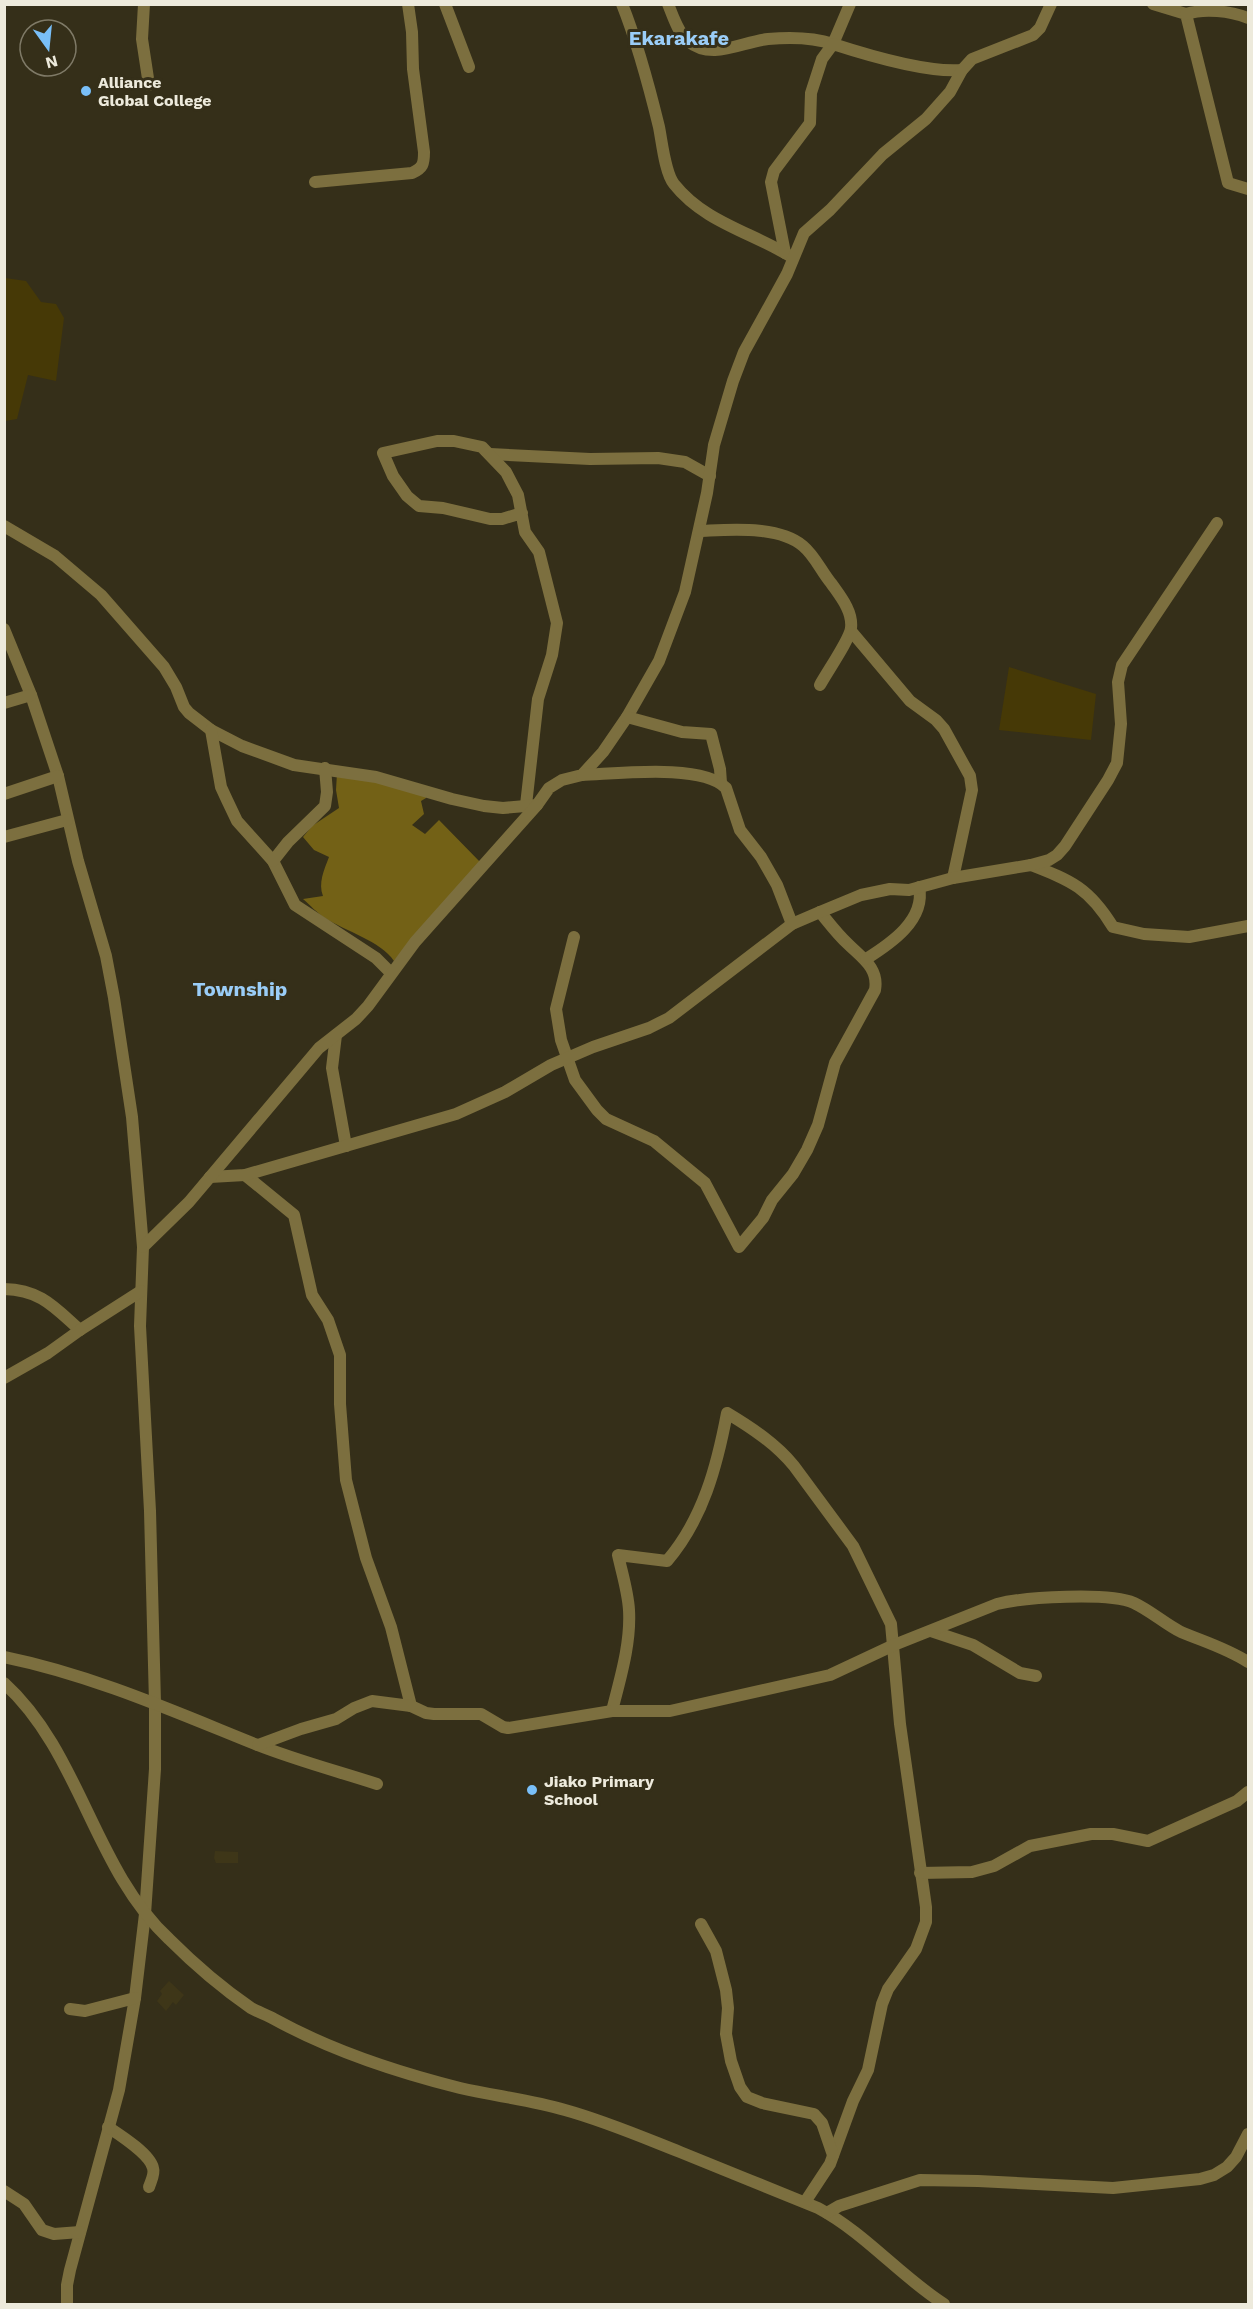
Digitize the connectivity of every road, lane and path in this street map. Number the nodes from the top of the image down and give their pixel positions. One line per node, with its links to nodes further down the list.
1 (144, 4): 14 (street)
2 (408, 4): 15 (street)
3 (445, 4): 12 (street)
4 (622, 4): 17 (street)
5 (668, 4): 11 (street)
6 (850, 4): 11 (street)
7 (1051, 4): 13 (street)
8 (1153, 4): 9 (street)
9 (1186, 14): 10 (street); 16 (street)
10 (1248, 18)
11 (833, 44): 13 (street); 17 (street)
12 (469, 67)
13 (962, 70): 17 (street)
14 (149, 85)
15 (315, 182)
16 (1248, 189)
17 (789, 256): 19 (street)
18 (490, 454): 19 (street); 20 (street); 20 (street)
19 (710, 476): 23 (street)
20 (522, 513): 36 (street)
21 (1217, 523): 40 (street)
22 (4, 526): 30 (street)
23 (699, 531): 25 (street); 29 (street)
24 (4, 629): 27 (street)
25 (851, 631): 26 (street); 41 (street)
26 (820, 685)
27 (31, 695): 28 (street); 33 (street)
28 (4, 703)
29 (627, 717): 32 (street); 34 (street)
30 (211, 730): 31 (street); 39 (street)
31 (325, 768): 36 (street); 39 (street)
32 (582, 775): 34 (street); 36 (street)
33 (58, 777): 35 (street); 37 (street)
34 (721, 783): 44 (street)
35 (4, 794)
36 (532, 805): 48 (street)
37 (67, 820): 38 (street); 54 (street)
38 (4, 837)
39 (273, 861): 48 (street)
40 (1030, 865): 41 (street); 45 (street)
41 (953, 878): 42 (street)
42 (919, 887): 43 (street); 47 (street)
43 (820, 912): 44 (street); 47 (street)
44 (792, 924): 50 (street)
45 (1248, 926)
46 (574, 937): 50 (street)
47 (866, 959): 50 (street)
48 (391, 973): 49 (street)
49 (336, 1035): 51 (street); 53 (street)
50 (566, 1059): 51 (street)
51 (346, 1146): 52 (street)
52 (245, 1175): 53 (street); 66 (street)
53 (210, 1177): 54 (street)
54 (143, 1247): 56 (street)
55 (4, 1289): 57 (street)
56 (141, 1291): 57 (street); 65 (street)
57 (80, 1330): 58 (street)
58 (4, 1378)
59 (931, 1631): 60 (street); 62 (street); 63 (street)
60 (894, 1645): 67 (street); 67 (street); 71 (street)
61 (4, 1657): 65 (street)
62 (1248, 1662)
63 (1036, 1676)
64 (4, 1683): 72 (street)
65 (155, 1702): 68 (street); 72 (street)
66 (411, 1706): 67 (street); 68 (street)
67 (612, 1711)
68 (258, 1745): 69 (street)
69 (377, 1784)
70 (1248, 1792): 71 (street)
71 (920, 1873): 78 (street)
72 (145, 1914): 74 (street); 81 (street)
73 (701, 1924): 78 (street)
74 (135, 1998): 75 (street); 76 (street)
75 (70, 2009)
76 (108, 2127): 79 (street); 83 (street)
77 (1248, 2134): 82 (street)
78 (833, 2155): 81 (street)
79 (149, 2187)
80 (4, 2191): 83 (street)
81 (805, 2202): 82 (street)
82 (827, 2213): 85 (street)
83 (80, 2232): 84 (street)
84 (67, 2304)
85 (944, 2304)

